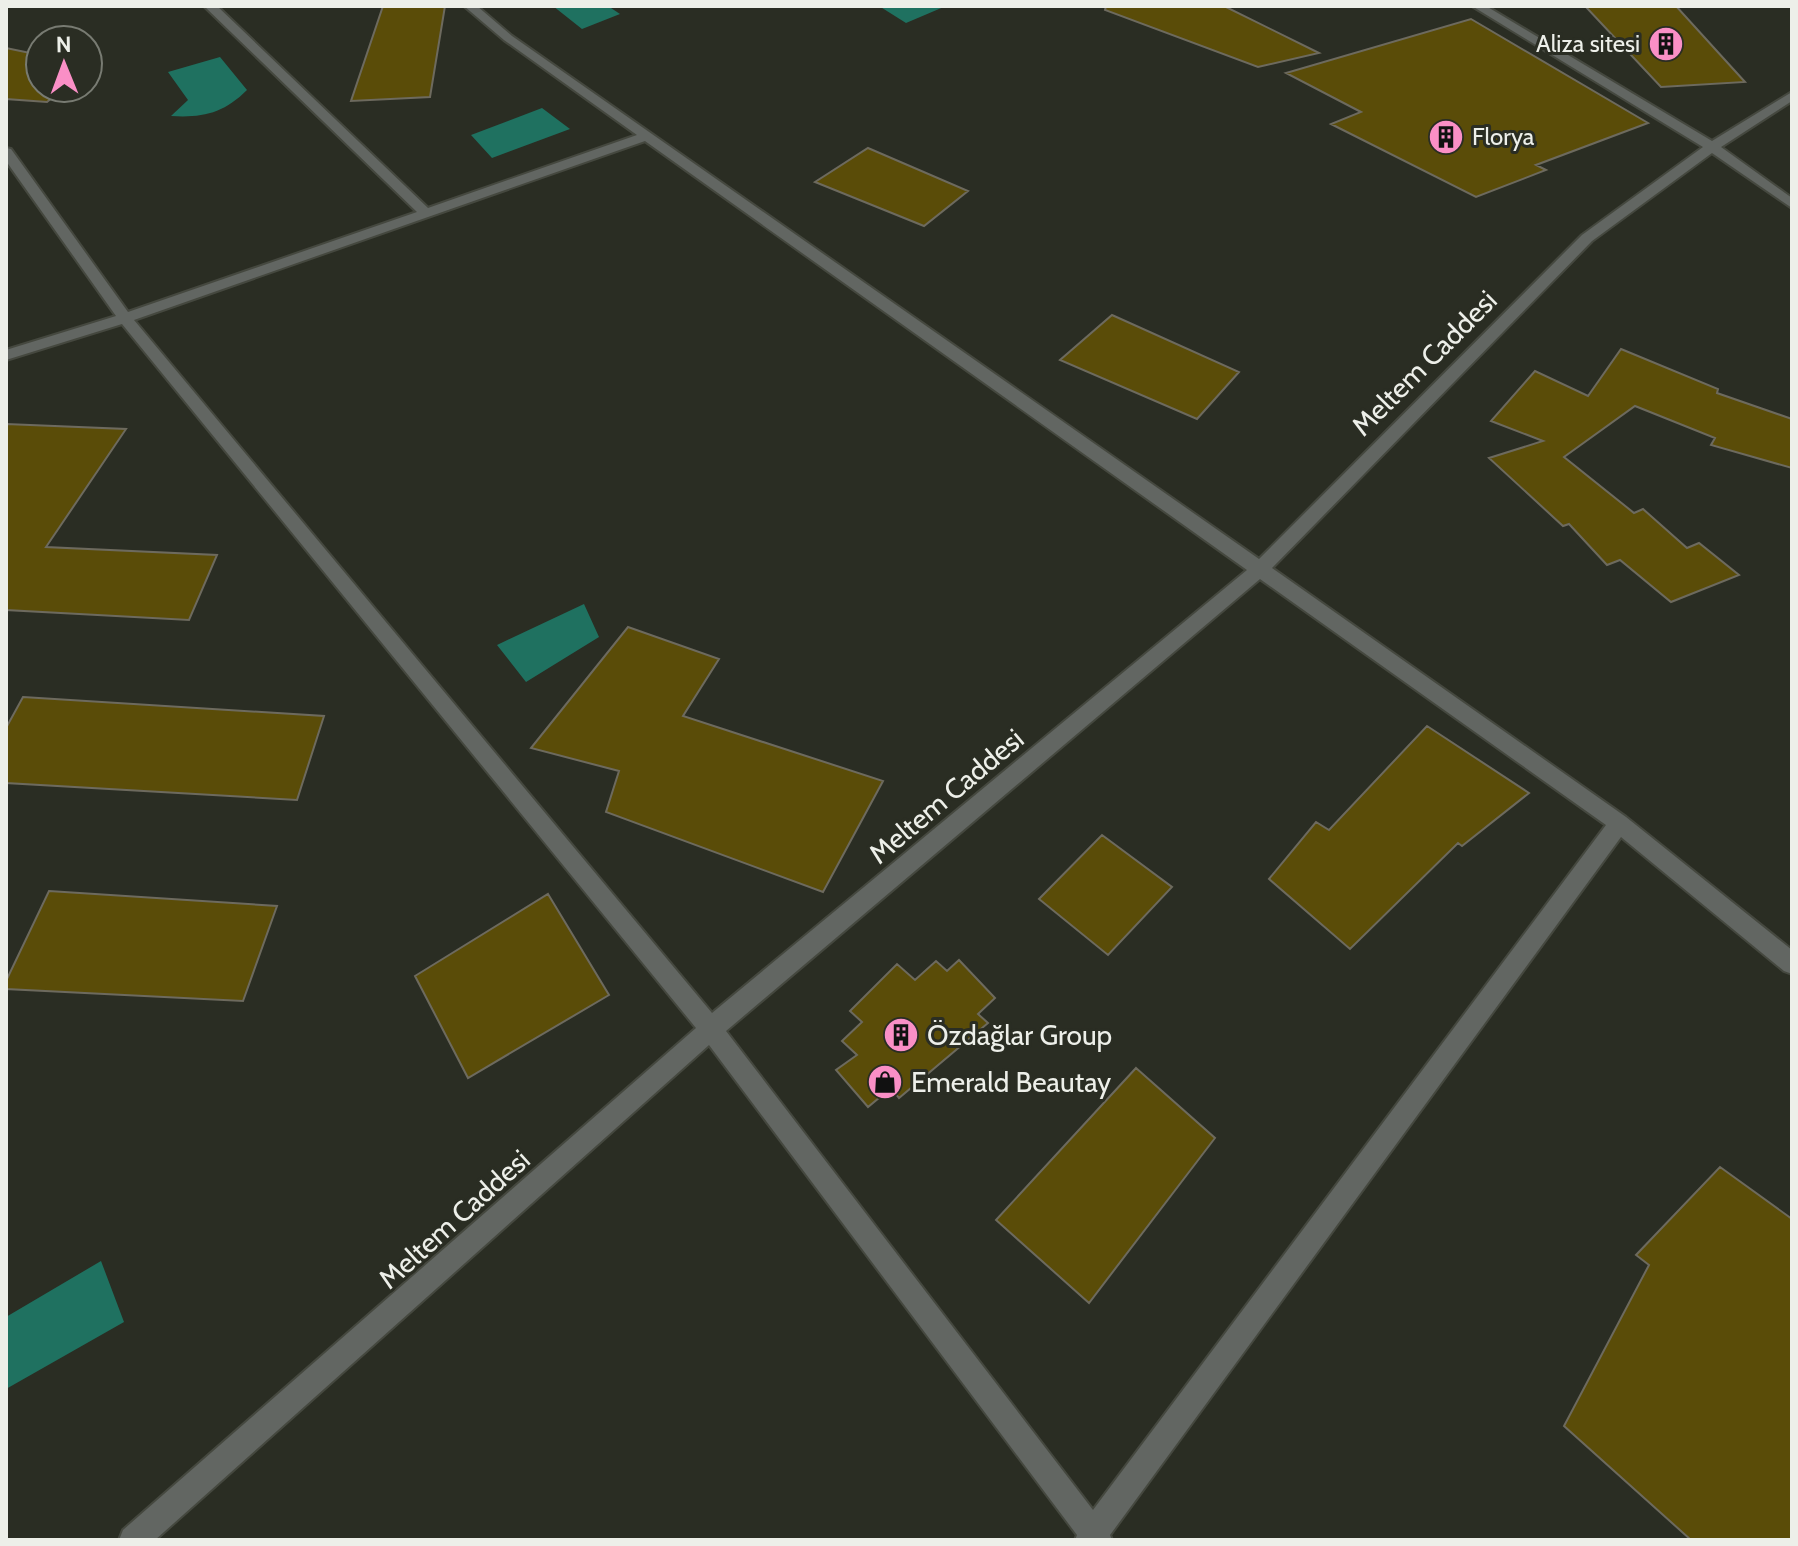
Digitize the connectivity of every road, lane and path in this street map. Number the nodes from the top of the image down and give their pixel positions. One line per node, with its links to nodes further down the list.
1 (210, 6): 9 (street)
2 (470, 6): 5 (street)
3 (1478, 6): 6 (street)
4 (1792, 96): 6 (street, Meltem Caddesi)
5 (647, 136): 9 (street); 12 (street)
6 (1712, 147): 8 (street); 12 (street, Meltem Caddesi)
7 (6, 152): 10 (street)
8 (1792, 204)
9 (426, 213): 10 (street)
10 (125, 318): 11 (street); 15 (street)
11 (6, 355)
12 (1261, 568): 13 (street); 15 (street, Meltem Caddesi)
13 (1619, 823): 14 (street); 16 (street)
14 (1792, 964)
15 (711, 1029): 16 (street); 17 (street, Meltem Caddesi)
16 (1093, 1538)
17 (133, 1540)

